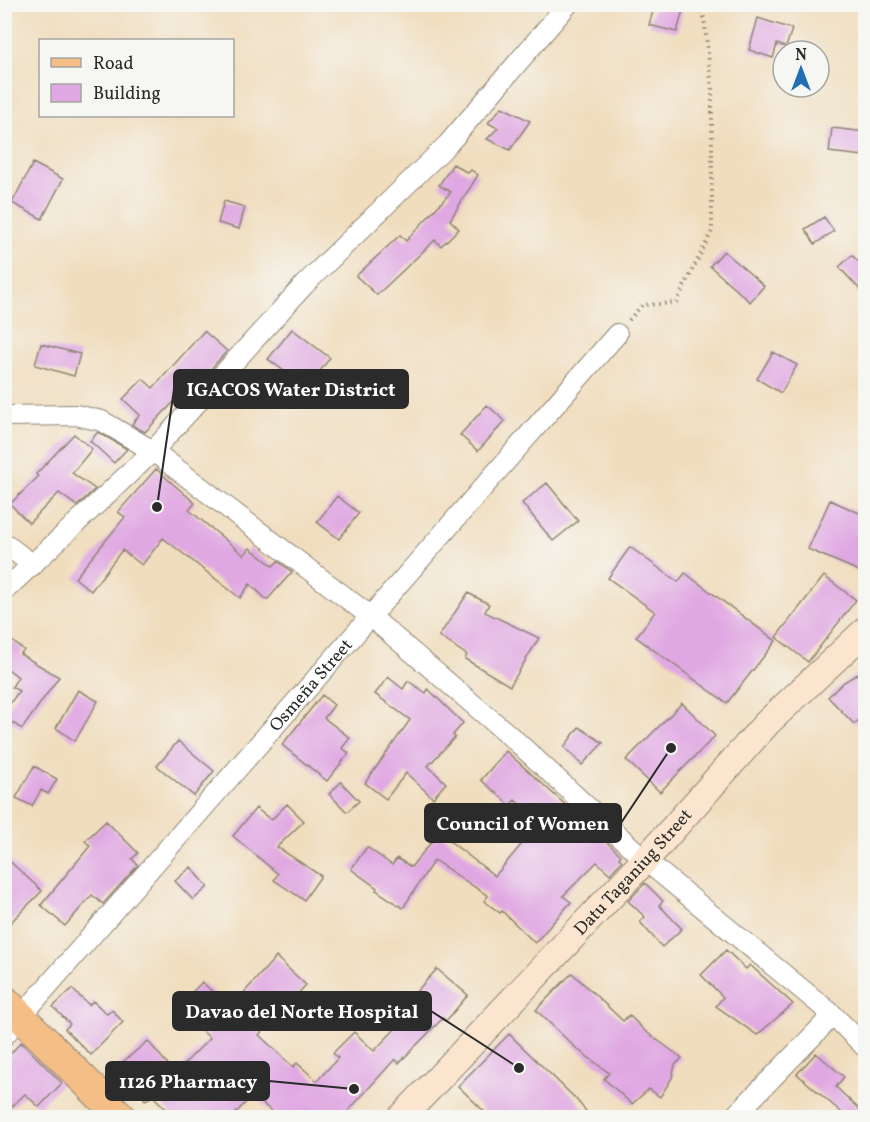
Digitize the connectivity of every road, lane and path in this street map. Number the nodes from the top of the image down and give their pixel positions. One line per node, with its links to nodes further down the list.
1 (568, 4): 5 (street)
2 (698, 4): 3 (path)
3 (617, 334): 9 (street, Osmeña Street)
4 (4, 416): 5 (street)
5 (153, 451): 7 (street); 9 (street)
6 (4, 543): 7 (street)
7 (33, 565): 8 (street)
8 (4, 591)
9 (370, 616): 11 (street); 13 (street, Osmeña Street)
10 (866, 630): 11 (main road, Datu Taganiug Street)
11 (645, 860): 12 (street); 16 (main road, Datu Taganiug Street)
12 (832, 1016): 14 (street); 17 (street)
13 (10, 1018): 15 (main road)
14 (866, 1048)
15 (122, 1118)
16 (401, 1118)
17 (733, 1118)

